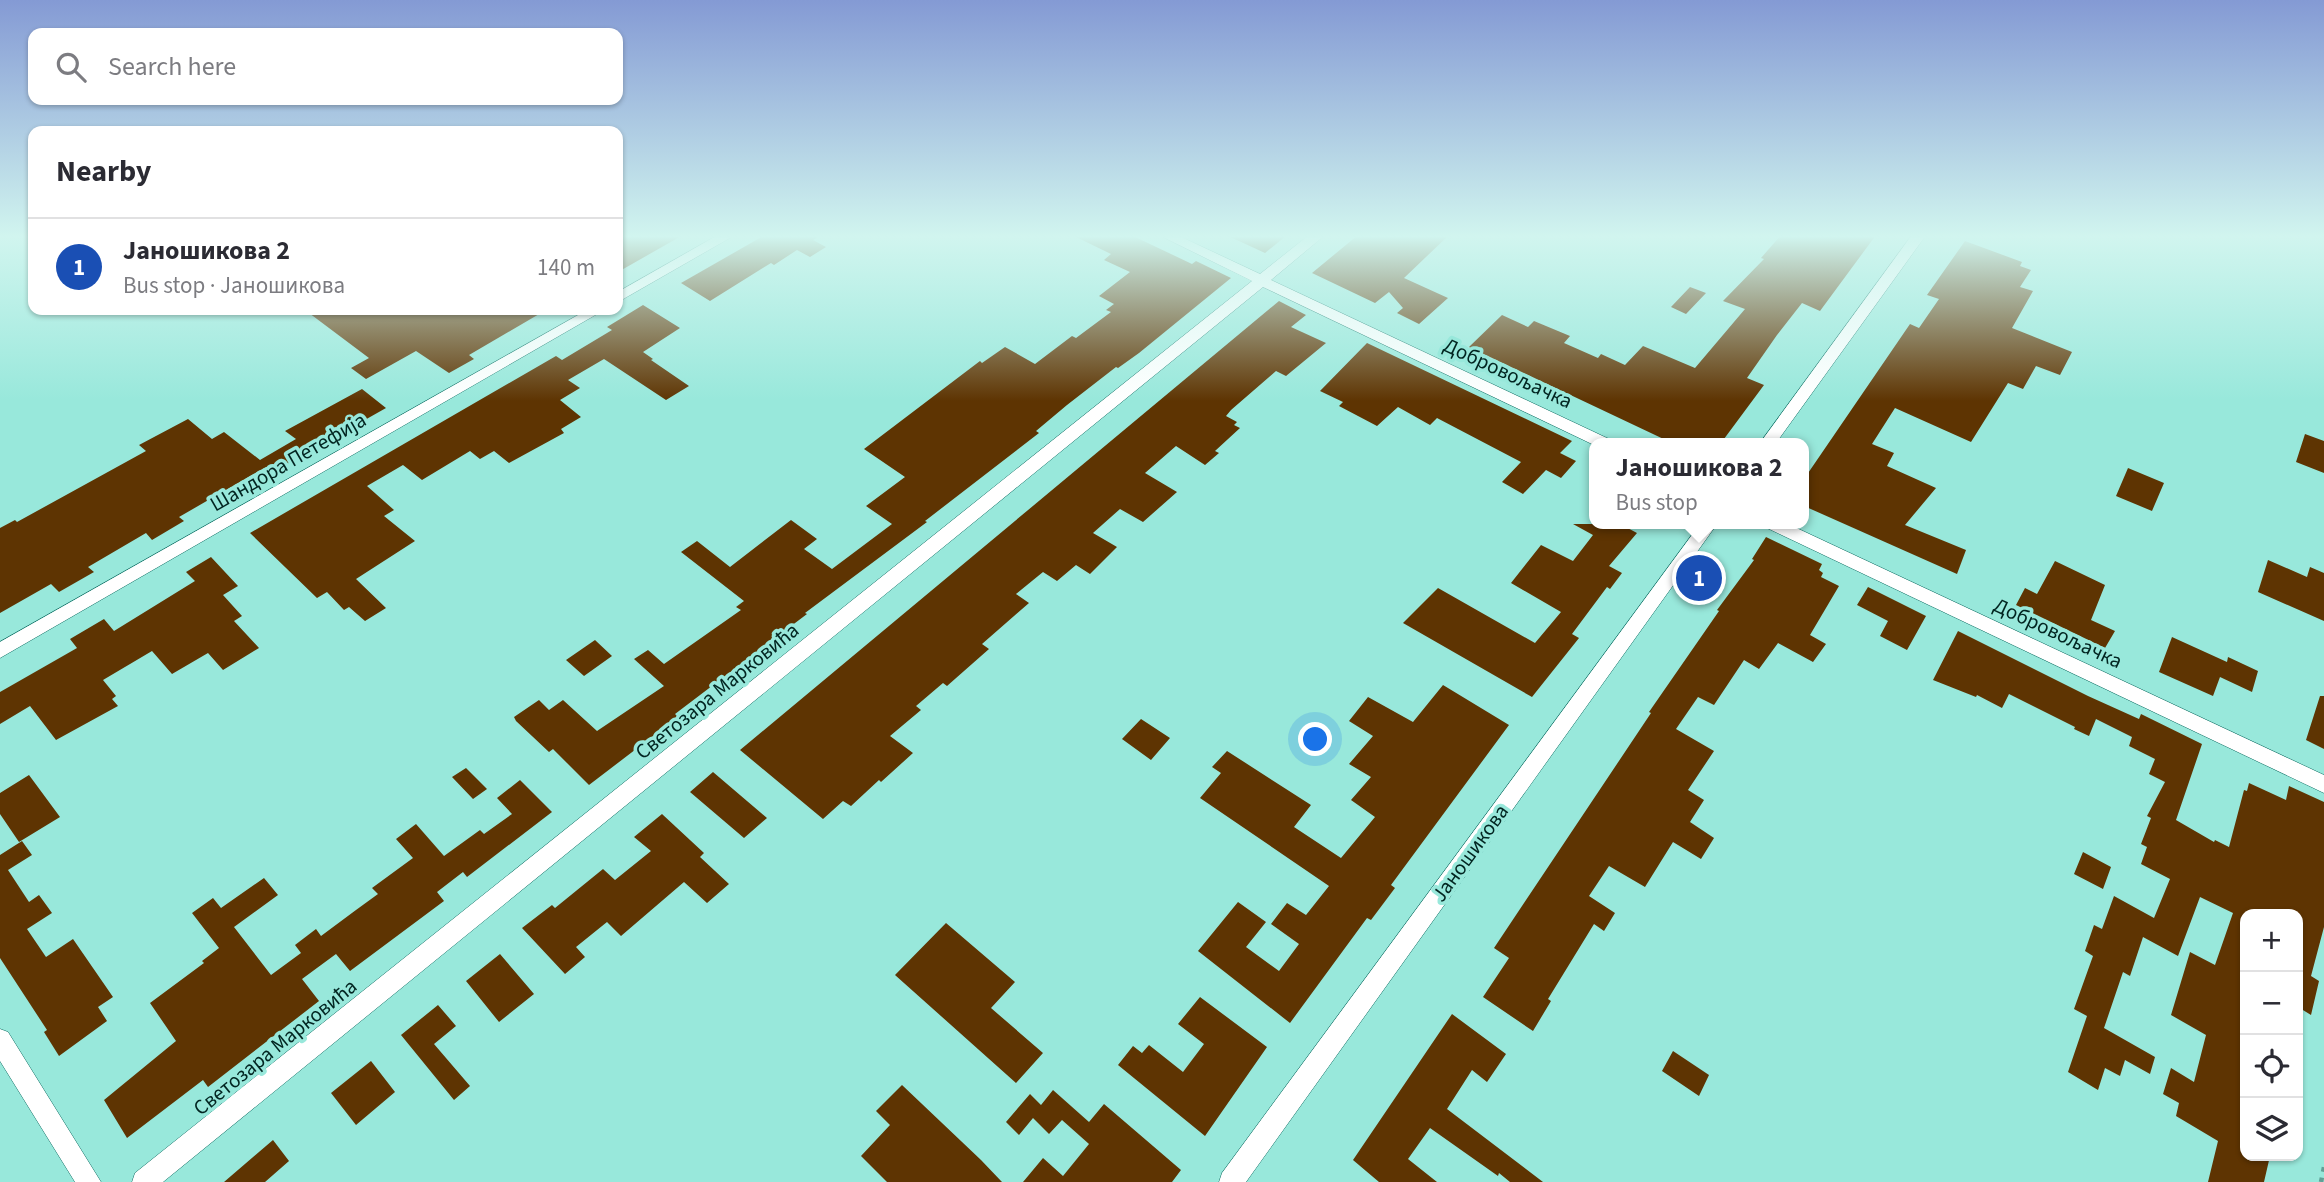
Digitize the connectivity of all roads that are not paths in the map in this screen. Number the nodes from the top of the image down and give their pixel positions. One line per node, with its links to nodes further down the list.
1 (1251, 290): 13 (street, Светозара Марковића)
2 (1281, 290): 5 (street, Добровољачка)
3 (1879, 290): 6 (street)
4 (588, 315): 9 (street, Шандора Петефија)
5 (1593, 438)
6 (1772, 438)
7 (1705, 529): 14 (street, Јаношикова)
8 (1784, 529): 10 (street, Добровољачка)
9 (0, 651)
10 (2324, 784)
11 (0, 1040): 12 (street)
12 (89, 1182)
13 (144, 1182)
14 (1231, 1182)

